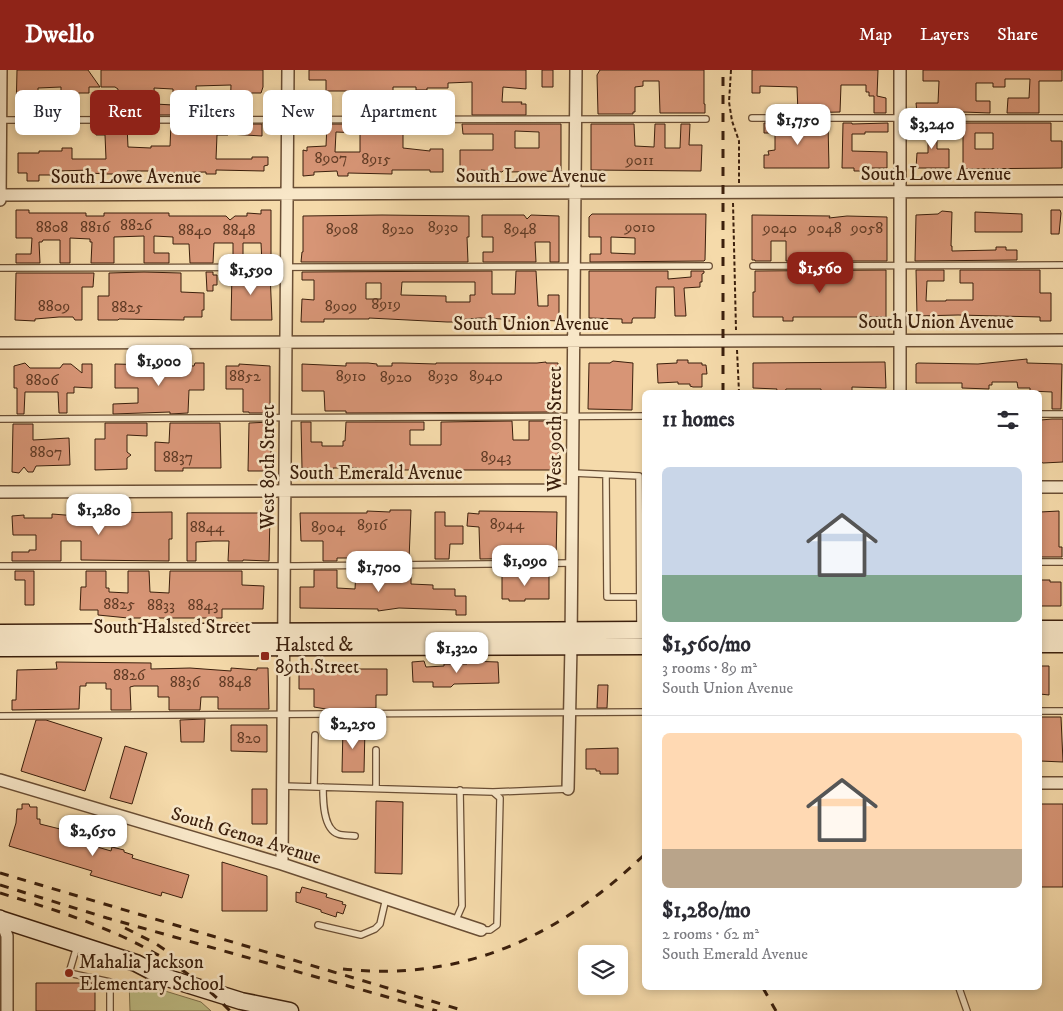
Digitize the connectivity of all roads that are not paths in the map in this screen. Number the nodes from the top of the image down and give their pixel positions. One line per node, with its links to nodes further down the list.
1 (1, 70): 11 (street)
2 (288, 70): 5 (street, West 89th Street)
3 (576, 70): 9 (street, West 90th Street)
4 (900, 70): 7 (street)
5 (288, 90)
6 (752, 118): 7 (lane)
7 (900, 118): 8 (lane); 16 (street)
8 (1063, 118)
9 (575, 119): 10 (lane); 13 (lane); 17 (street, West 90th Street)
10 (706, 119)
11 (1, 120): 12 (lane); 19 (street)
12 (263, 120)
13 (332, 120)
14 (288, 135): 18 (street, West 89th Street)
15 (1063, 191): 16 (street, South Lowe Avenue)
16 (900, 192): 17 (street, South Lowe Avenue); 21 (street)
17 (575, 193): 18 (street, South Lowe Avenue); 25 (street, West 90th Street)
18 (287, 194): 19 (street, South Lowe Avenue); 27 (street, West 89th Street)
19 (0, 195): 20 (street)
20 (0, 200)
21 (900, 265): 22 (lane); 24 (lane); 28 (street)
22 (1063, 265)
23 (708, 266): 25 (lane)
24 (753, 266)
25 (574, 267): 27 (lane); 30 (street, West 90th Street)
26 (0, 268): 27 (lane)
27 (287, 268): 31 (street, West 89th Street)
28 (900, 340): 29 (street, South Union Avenue); 30 (street, South Union Avenue); 33 (street)
29 (1063, 340)
30 (574, 341): 31 (street, South Union Avenue); 37 (street, West 90th Street)
31 (286, 342): 32 (street, South Union Avenue); 36 (street, West 89th Street)
32 (0, 343)
33 (900, 390)
34 (1042, 414): 35 (lane)
35 (1063, 414)
36 (286, 416): 37 (lane); 39 (lane); 45 (street, West 89th Street)
37 (573, 416): 38 (lane); 40 (street, West 90th Street)
38 (642, 416)
39 (0, 419)
40 (573, 473): 41 (lane); 44 (street, West 90th Street)
41 (606, 475): 52 (lane); 53 (lane)
42 (1042, 487): 43 (street)
43 (1063, 487)
44 (572, 490): 45 (street, South Emerald Avenue); 49 (street, West 90th Street)
45 (285, 491): 46 (street, South Emerald Avenue); 51 (street, West 89th Street)
46 (0, 492)
47 (1042, 562): 48 (lane)
48 (1063, 562)
49 (572, 563): 51 (lane); 58 (street, West 90th Street)
50 (0, 566): 51 (lane)
51 (284, 566): 59 (street, West 89th Street)
52 (642, 578): 53 (lane)
53 (642, 597)
54 (1042, 629): 55 (main road)
55 (1063, 629)
56 (0, 632): 59 (main road, South Halsted Street)
57 (642, 635): 58 (main road, South Halsted Street)
58 (571, 638): 59 (main road, South Halsted Street); 66 (street, West 90th Street)
59 (284, 639): 62 (main road, South Halsted Street); 67 (street, West 89th Street)
60 (1042, 644): 61 (main road)
61 (1063, 644)
62 (0, 648)
63 (1042, 711): 64 (lane)
64 (1063, 711)
65 (642, 712): 66 (lane)
66 (570, 713): 67 (lane); 78 (street, West 90th Street)
67 (283, 714): 68 (lane); 74 (street, West 89th Street)
68 (0, 716)
69 (315, 735): 75 (lane)
70 (376, 750): 77 (lane)
71 (0, 780): 82 (street, South Genoa Avenue)
72 (1042, 783): 73 (street)
73 (1063, 783)
74 (282, 786): 75 (lane); 82 (street, West 89th Street)
75 (314, 786): 76 (lane)
76 (323, 786): 77 (lane); 81 (lane)
77 (376, 788): 79 (lane)
78 (568, 789): 80 (lane)
79 (460, 790): 80 (lane); 85 (lane)
80 (493, 792): 87 (lane)
81 (355, 836)
82 (282, 864): 83 (street, South Genoa Avenue)
83 (386, 898): 85 (street, South Genoa Avenue); 86 (lane)
84 (0, 917): 88 (main road); 91 (street)
85 (455, 922): 87 (street, South Genoa Avenue)
86 (318, 925)
87 (480, 930)
88 (77, 944): 90 (main road); 92 (lane)
89 (960, 990): 93 (lane)
90 (283, 1010)
91 (7, 1011)
92 (110, 1011)
93 (967, 1011)

